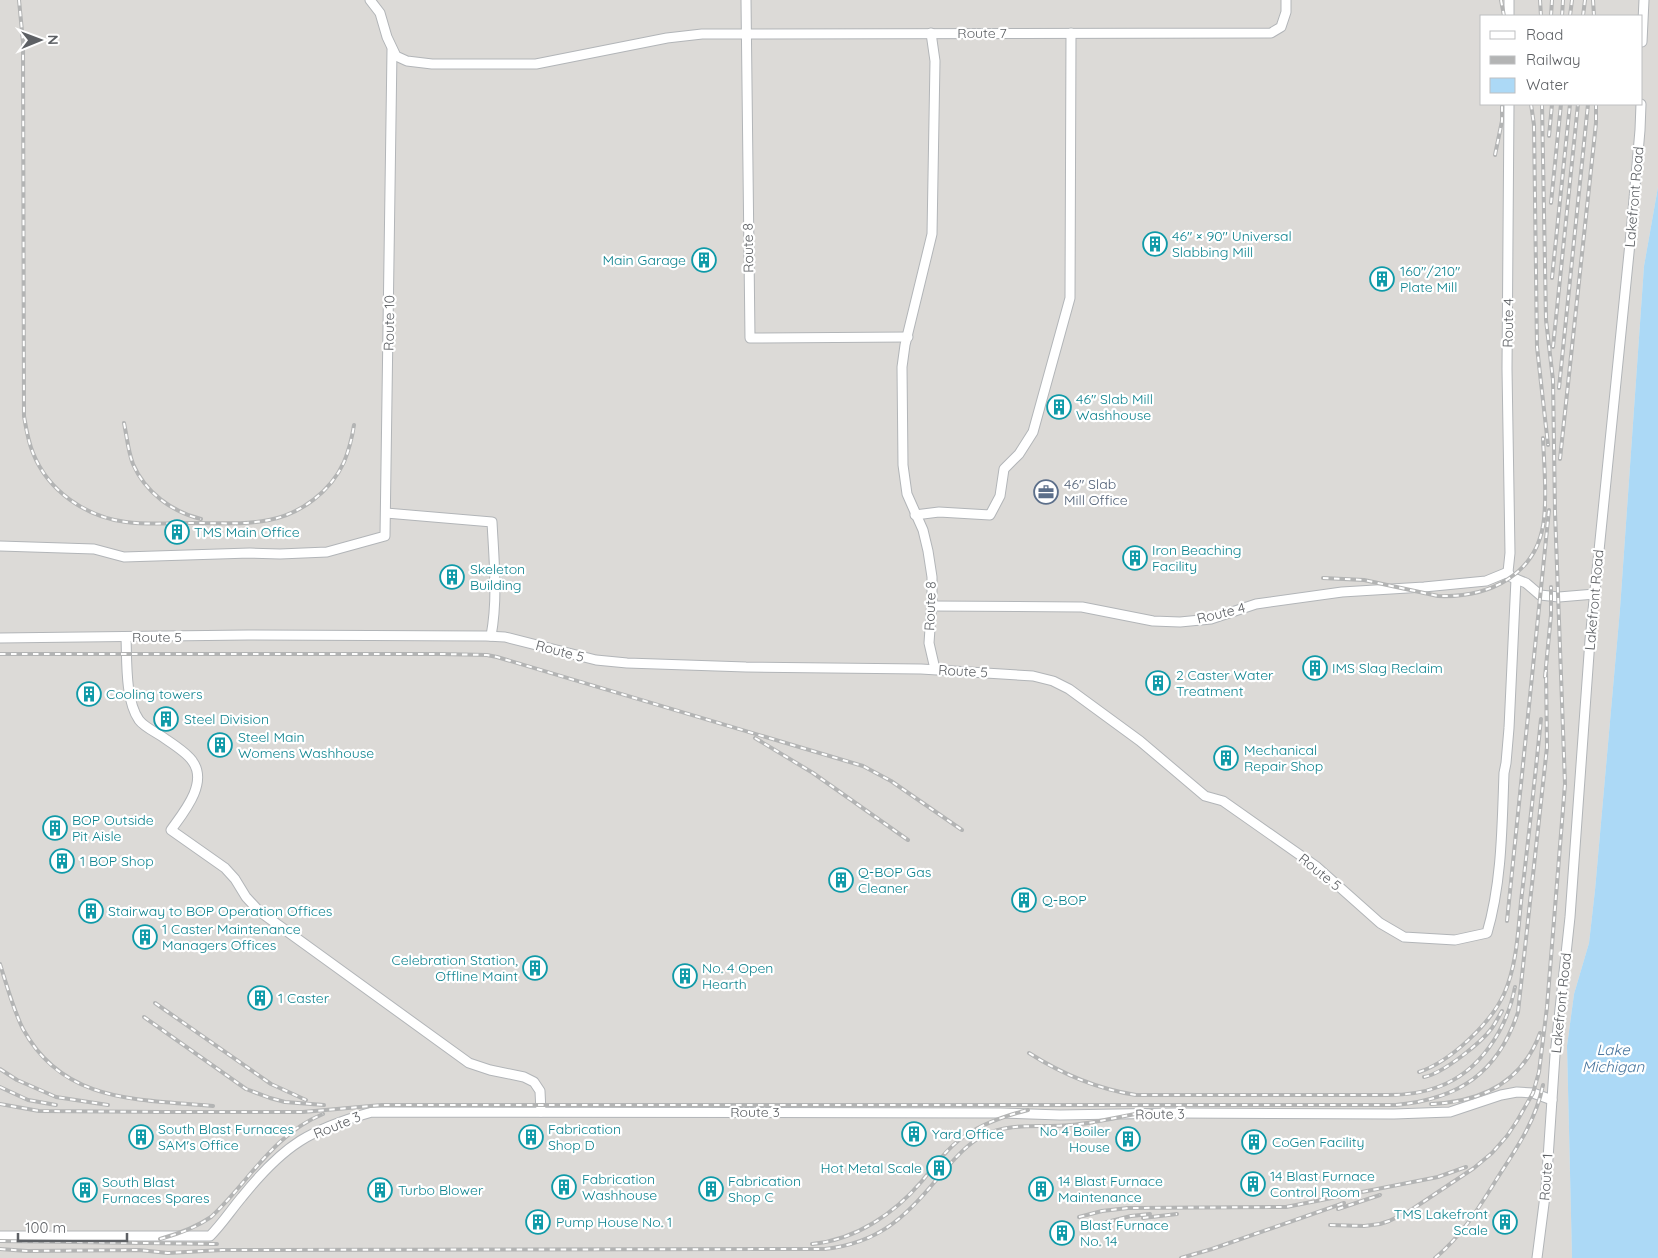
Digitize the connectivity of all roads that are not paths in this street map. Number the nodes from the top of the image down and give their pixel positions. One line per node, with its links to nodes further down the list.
1 (370, 0): 11 (street)
2 (746, 0): 8 (street, Route 8)
3 (1286, 0): 10 (street, Route 7)
4 (1509, 0): 6 (street)
5 (1644, 0): 7 (street)
6 (1509, 15)
7 (1643, 21)
8 (746, 33): 9 (street, Route 7); 11 (street, Route 7); 14 (street, Route 8)
9 (931, 33): 10 (street, Route 7); 14 (street, Route 8)
10 (1072, 33): 16 (street)
11 (392, 49): 15 (street, Route 10)
12 (1509, 105): 18 (street, Route 4)
13 (1641, 105): 20 (street, Lakefront Road)
14 (908, 337): 16 (street, Route 8)
15 (386, 513): 17 (street, Route 10); 22 (street)
16 (915, 515): 21 (street, Route 8)
17 (0, 546)
18 (1508, 572): 19 (street); 21 (street, Route 4)
19 (1516, 579): 20 (street); 25 (street, Route 5)
20 (1595, 594): 26 (street, Lakefront Road)
21 (932, 606): 25 (street, Route 8)
22 (491, 636): 23 (street, Route 5); 25 (street, Route 5)
23 (126, 637): 24 (street, Route 5); 27 (street)
24 (0, 638)
25 (935, 670)
26 (1552, 1098): 27 (street, Route 3); 29 (street, Route 1)
27 (541, 1112): 28 (street, Route 3)
28 (0, 1236)
29 (1537, 1258)

